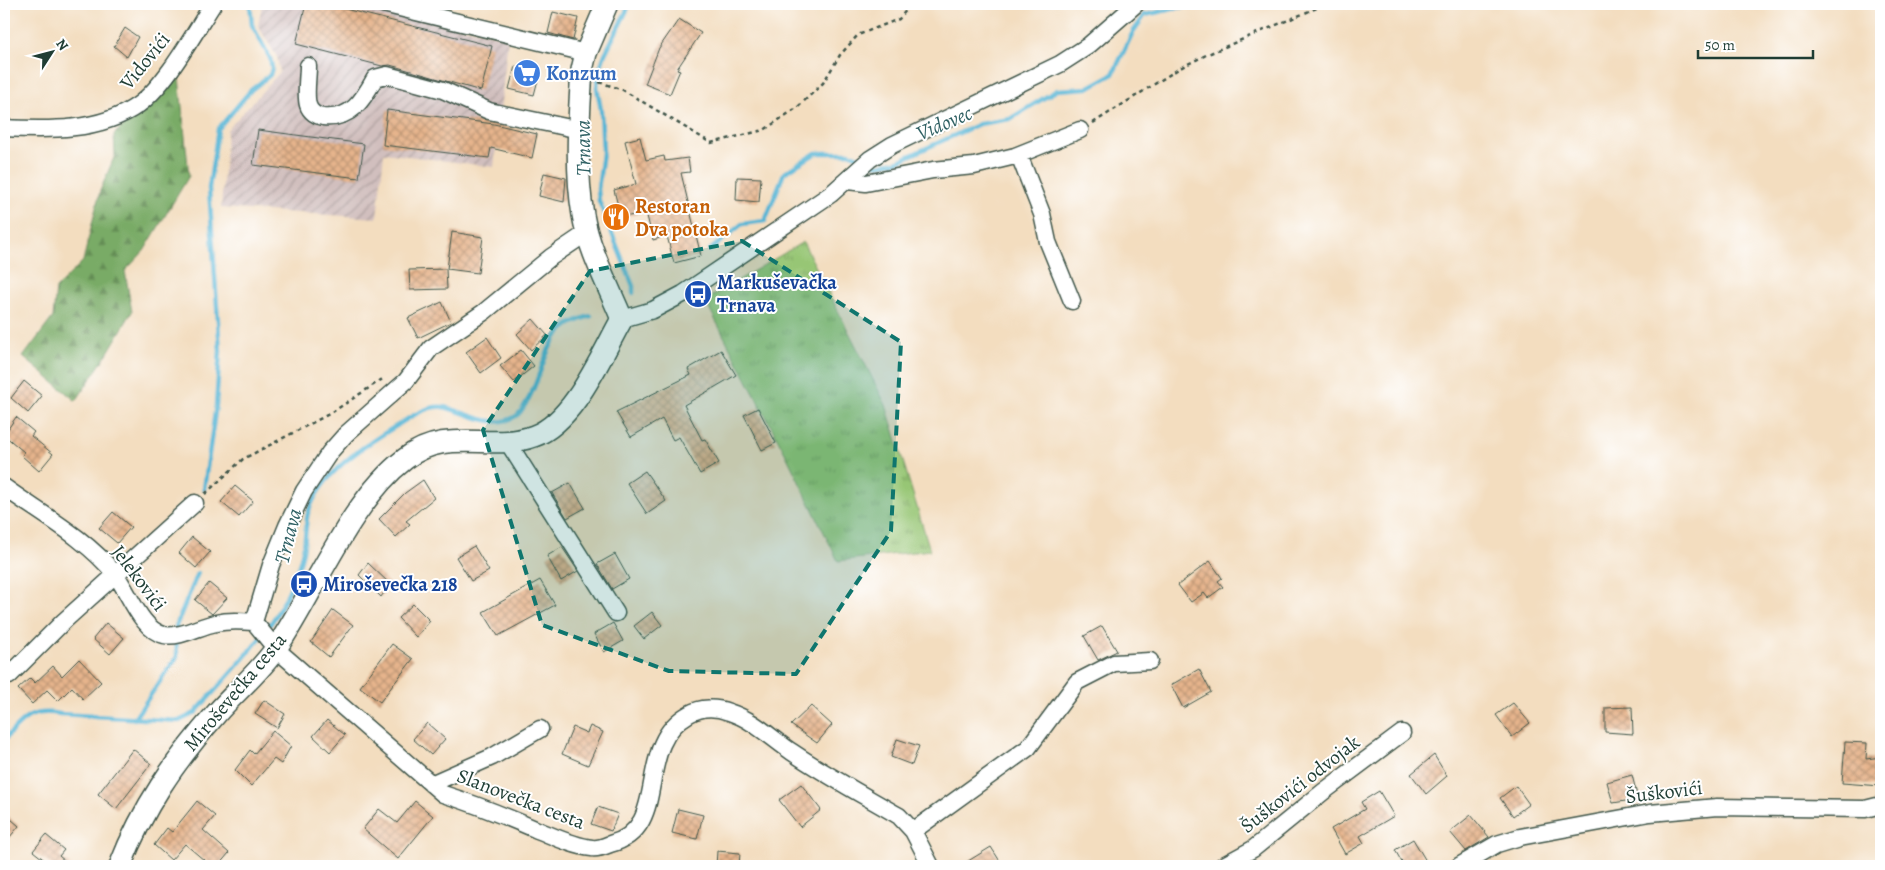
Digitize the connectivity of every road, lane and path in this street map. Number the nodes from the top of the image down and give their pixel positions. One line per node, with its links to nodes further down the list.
1 (213, 4): 10 (street, Vidovići)
2 (383, 4): 7 (street)
3 (606, 4): 7 (main road)
4 (911, 4): 9 (path)
5 (1136, 4): 14 (street)
6 (1326, 4): 12 (path)
7 (586, 53): 11 (main road)
8 (308, 66): 11 (street)
9 (601, 83)
10 (4, 128)
11 (580, 130): 15 (main road)
12 (1080, 130): 13 (street)
13 (1019, 155): 14 (street); 16 (street)
14 (852, 176): 17 (street)
15 (588, 232): 17 (main road); 24 (street)
16 (1072, 301)
17 (622, 318): 19 (main road, Miroševečka cesta)
18 (392, 373): 21 (path)
19 (507, 441): 23 (street); 24 (main road, Miroševečka cesta)
20 (4, 487): 22 (street, Jelekovići)
21 (195, 503): 22 (street)
22 (115, 575): 24 (street, Jelekovići); 26 (street)
23 (616, 613)
24 (264, 634): 29 (street, Slanovečka cesta); 32 (main road, Miroševečka cesta)
25 (1150, 661): 31 (street)
26 (9, 676)
27 (540, 729): 29 (street)
28 (1402, 733): 34 (street, Šuškovići odvojak)
29 (431, 784): 31 (street, Slanovečka cesta)
30 (1881, 804): 35 (street, Šuškovići)
31 (913, 831): 33 (street, Slanovečka cesta)
32 (120, 866)
33 (931, 866)
34 (1222, 866)
35 (1459, 866)

